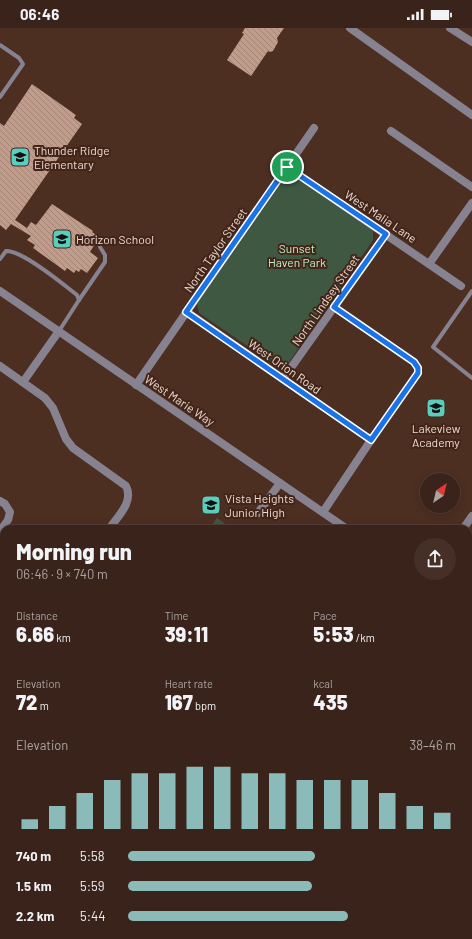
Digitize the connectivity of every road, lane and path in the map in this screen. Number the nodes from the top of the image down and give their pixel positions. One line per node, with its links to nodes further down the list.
1 (350, 28): 6 (street)
2 (450, 28): 3 (street)
3 (472, 42)
4 (0, 45): 5 (lane)
5 (0, 97)
6 (472, 115)
7 (314, 128): 9 (street, North Taylor Street)
8 (391, 131): 10 (street)
9 (287, 167): 12 (street, West Malia Lane); 21 (street, North Taylor Street)
10 (472, 187)
11 (472, 203): 15 (street)
12 (386, 234): 15 (street, West Malia Lane); 20 (street, North Lindsey Street)
13 (100, 247): 19 (lane)
14 (0, 259): 19 (lane)
15 (429, 264): 16 (street, West Malia Lane)
16 (461, 286)
17 (0, 291): 22 (street, West Marie Way)
18 (472, 291): 24 (lane)
19 (79, 300): 22 (lane)
20 (334, 307): 25 (street, North Lindsey Street); 28 (street)
21 (186, 312): 25 (street, West Orion Road); 27 (street, North Taylor Street)
22 (59, 331): 26 (street); 27 (street, West Marie Way)
23 (0, 366): 26 (street)
24 (472, 378)
25 (283, 379): 28 (street, West Orion Road)
26 (23, 382): 35 (street)
27 (136, 385): 29 (street, West Marie Way)
28 (371, 440): 31 (street)
29 (280, 483): 31 (street, West Marie Way); 32 (street)
30 (0, 501): 34 (street)
31 (323, 512): 36 (street, West Marie Way)
32 (258, 513)
33 (472, 516): 37 (street)
34 (4, 525)
35 (112, 525)
36 (341, 525)
37 (466, 525)

